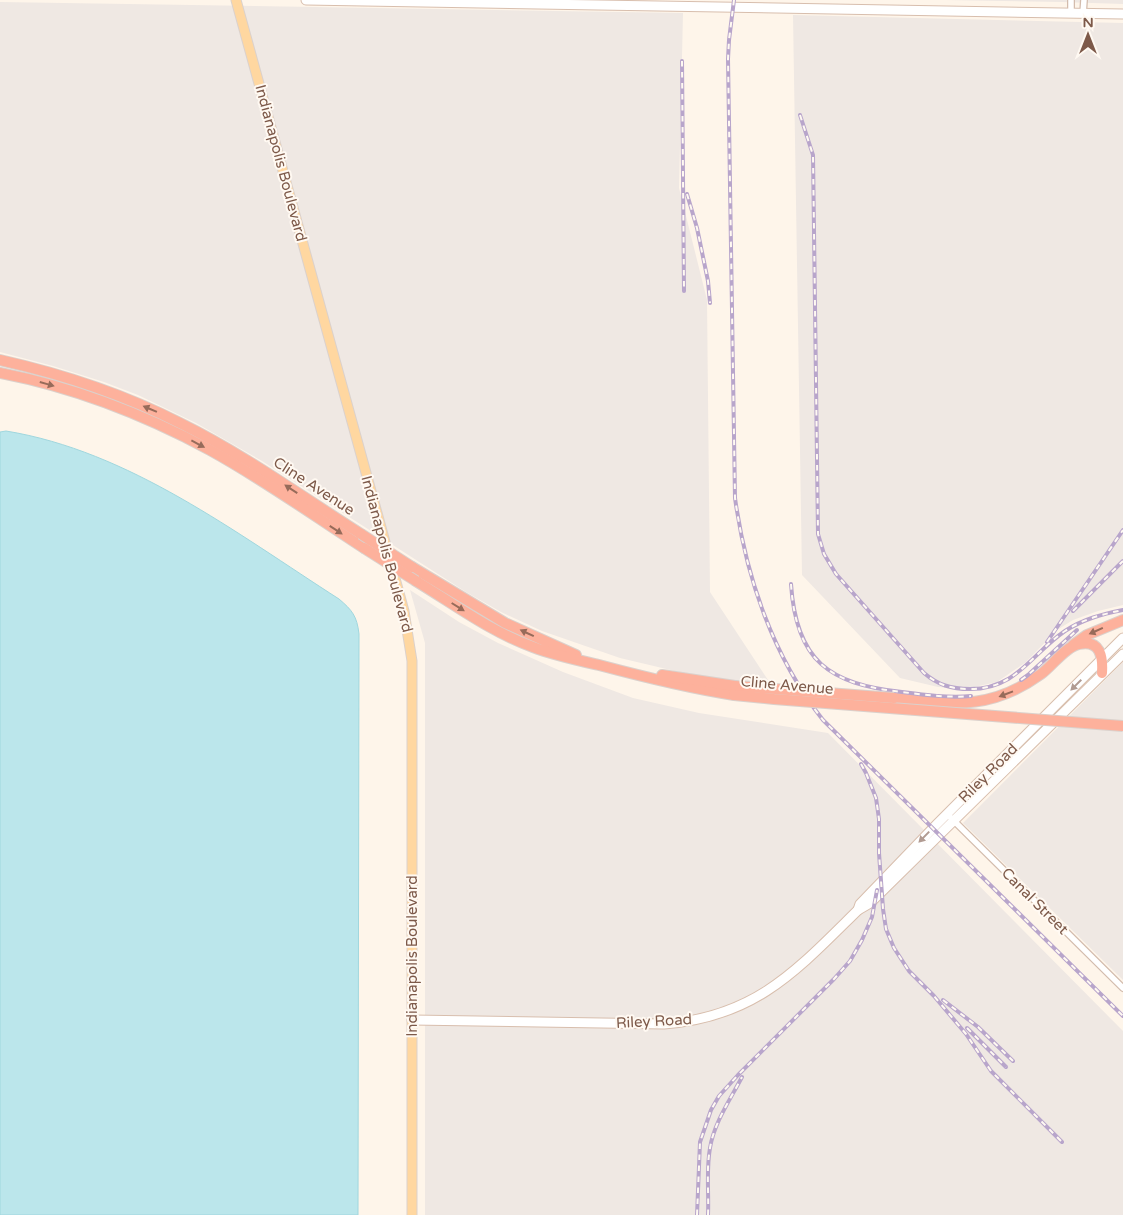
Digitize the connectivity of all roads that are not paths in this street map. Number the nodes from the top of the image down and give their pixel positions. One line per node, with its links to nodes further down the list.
1 (236, 0): 24 (main road, Indianapolis Boulevard)
2 (306, 0): 5 (main road)
3 (1071, 0): 5 (street)
4 (1084, 0): 6 (street)
5 (1071, 14): 6 (main road)
6 (1084, 14): 7 (main road)
7 (1123, 14)
8 (0, 360): 13 (highway, Cline Avenue, one-way to 8, bridge)
9 (0, 372): 16 (highway, Cline Avenue, one-way to 16, bridge)
10 (1123, 620): 12 (highway, one-way to 12)
11 (1123, 638): 15 (main road, Riley Road)
12 (1071, 647): 15 (highway); 18 (highway, one-way to 18, bridge)
13 (571, 653): 16 (highway, Cline Avenue); 18 (highway)
14 (1123, 654): 17 (main road, Riley Road)
15 (1103, 658): 17 (highway); 20 (main road, Riley Road, one-way to 20)
16 (600, 665): 18 (highway, Cline Avenue)
17 (1102, 673): 21 (main road, Riley Road)
18 (734, 690): 19 (highway, Cline Avenue, bridge)
19 (1123, 726)
20 (947, 814): 21 (street, Canal Street); 22 (main road, Riley Road, one-way to 22)
21 (954, 822): 22 (main road, Riley Road); 23 (street, Canal Street)
22 (858, 910): 24 (main road, Riley Road)
23 (1123, 988)
24 (412, 1020): 25 (main road, Indianapolis Boulevard)
25 (412, 1215)

